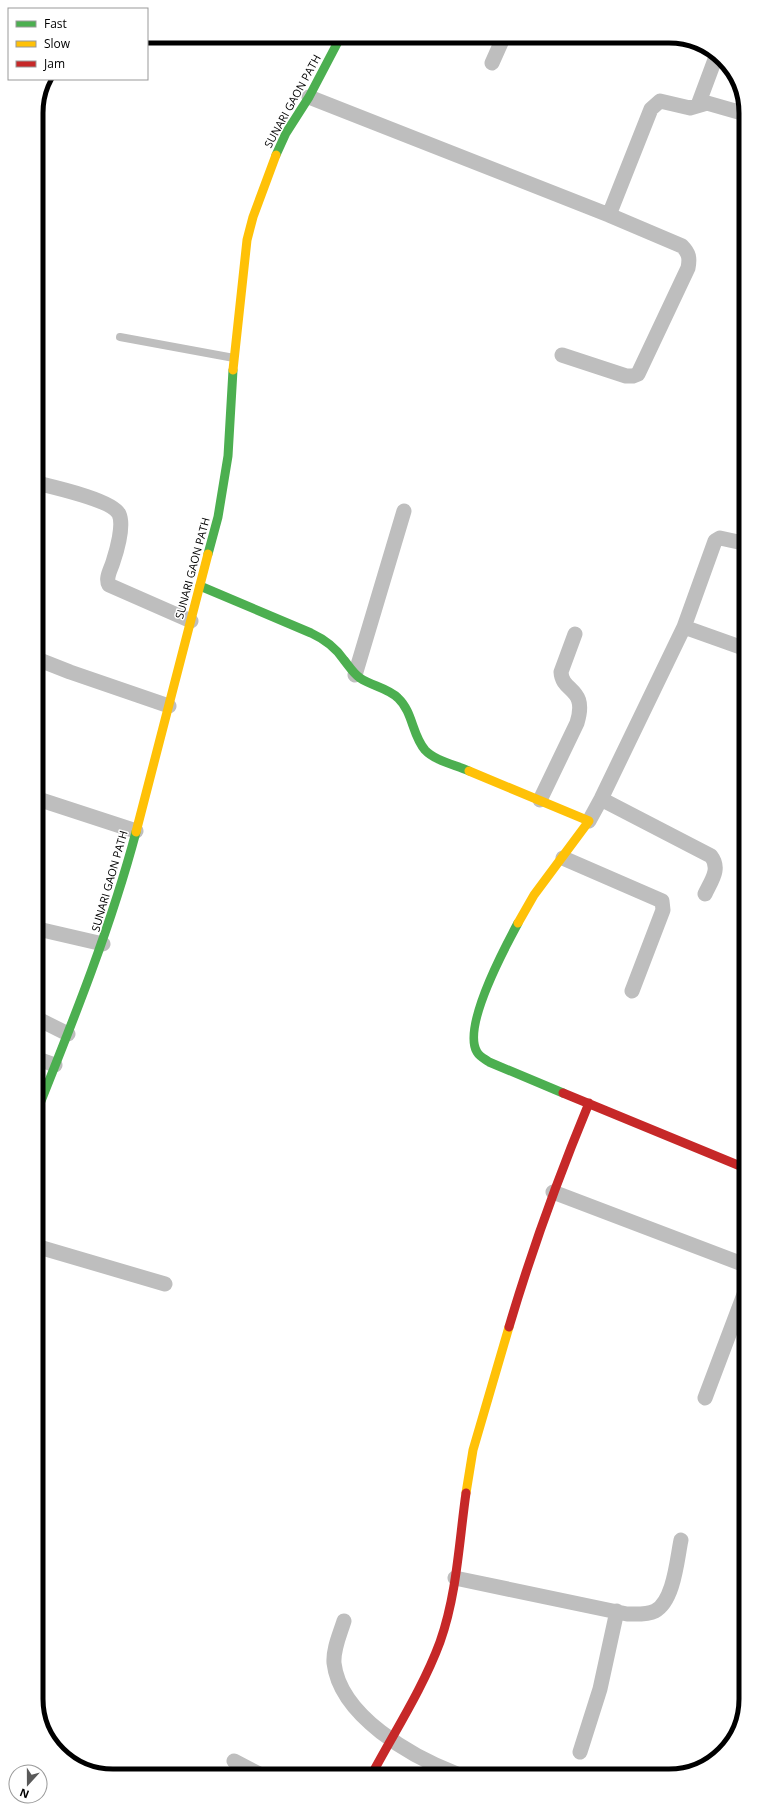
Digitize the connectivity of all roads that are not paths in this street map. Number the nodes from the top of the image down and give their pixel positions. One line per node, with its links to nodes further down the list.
1 (336, 43): 5 (street, SUNARI GAON PATH)
2 (501, 43): 4 (street)
3 (715, 60): 6 (street)
4 (492, 63)
5 (308, 97): 8 (street); 11 (street, SUNARI GAON PATH)
6 (698, 105): 7 (street); 8 (street)
7 (739, 112)
8 (609, 215): 10 (street)
9 (120, 337): 11 (lane)
10 (562, 355)
11 (234, 358): 15 (street, SUNARI GAON PATH)
12 (43, 485): 16 (street)
13 (404, 511): 21 (street)
14 (739, 542): 17 (street)
15 (200, 586): 16 (street, SUNARI GAON PATH); 21 (street)
16 (191, 621): 22 (street, SUNARI GAON PATH)
17 (684, 627): 19 (street); 23 (street)
18 (575, 634): 24 (street)
19 (739, 647)
20 (43, 661): 22 (street)
21 (355, 675): 24 (street)
22 (169, 706): 27 (street, SUNARI GAON PATH)
23 (601, 799): 26 (street); 29 (street)
24 (540, 800): 26 (street)
25 (43, 801): 27 (street)
26 (589, 820): 28 (street)
27 (136, 831): 31 (street, SUNARI GAON PATH)
28 (563, 858): 32 (street); 38 (street)
29 (705, 894)
30 (43, 930): 31 (street)
31 (103, 944): 34 (street, SUNARI GAON PATH)
32 (632, 992)
33 (43, 1022): 34 (street)
34 (68, 1034): 36 (street, SUNARI GAON PATH)
35 (43, 1061): 36 (street)
36 (55, 1065): 37 (street, SUNARI GAON PATH)
37 (43, 1094)
38 (589, 1103): 39 (street); 40 (street)
39 (739, 1166)
40 (553, 1192): 42 (street); 47 (street)
41 (43, 1248): 43 (street)
42 (739, 1263)
43 (165, 1284)
44 (739, 1308): 45 (street)
45 (706, 1398)
46 (681, 1540): 48 (street)
47 (455, 1578): 48 (street); 50 (street)
48 (617, 1611): 51 (street)
49 (344, 1621): 50 (street)
50 (390, 1740): 54 (street); 55 (street)
51 (580, 1752)
52 (234, 1761): 53 (street)
53 (249, 1769)
54 (375, 1769)
55 (445, 1769)

